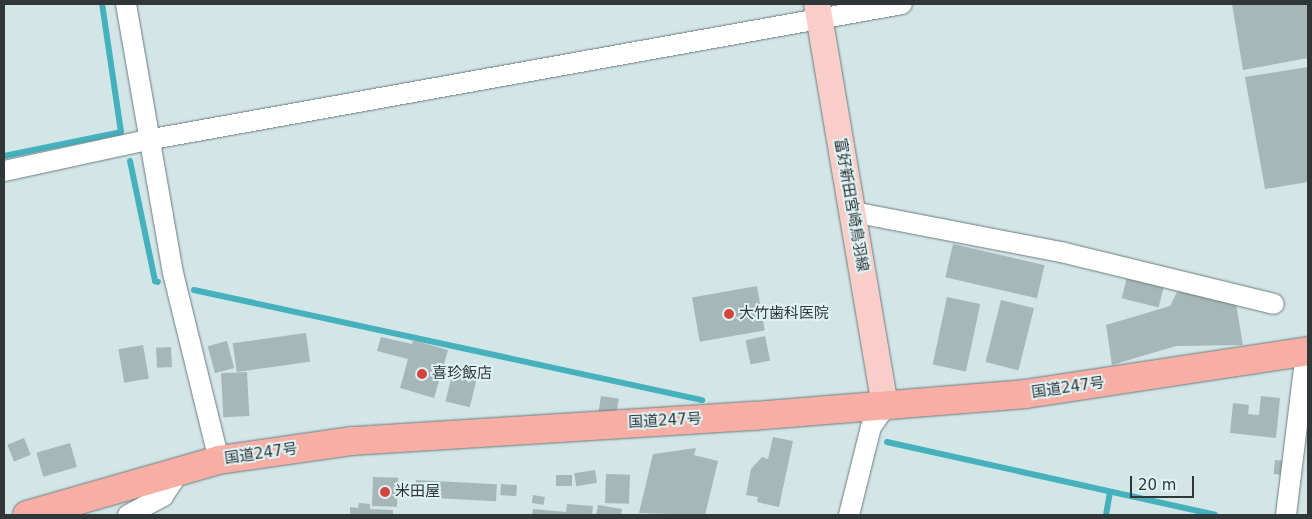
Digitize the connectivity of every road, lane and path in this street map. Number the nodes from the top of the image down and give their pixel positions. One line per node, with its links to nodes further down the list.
1 (126, 4): 4 (street)
2 (902, 4): 3 (street)
3 (818, 11): 4 (street); 6 (main road, 富好新田宮崎鳥羽線)
4 (147, 140): 5 (street); 10 (street)
5 (4, 171)
6 (853, 212): 7 (street); 9 (main road, 富好新田宮崎鳥羽線)
7 (1274, 304)
8 (1307, 351): 9 (highway, 国道247号); 15 (street)
9 (885, 406): 10 (highway, 国道247号); 14 (street)
10 (219, 460): 11 (highway, 国道247号)
11 (179, 472): 12 (highway, 国道247号); 13 (street)
12 (27, 515)
13 (128, 515)
14 (849, 515)
15 (1286, 515)

